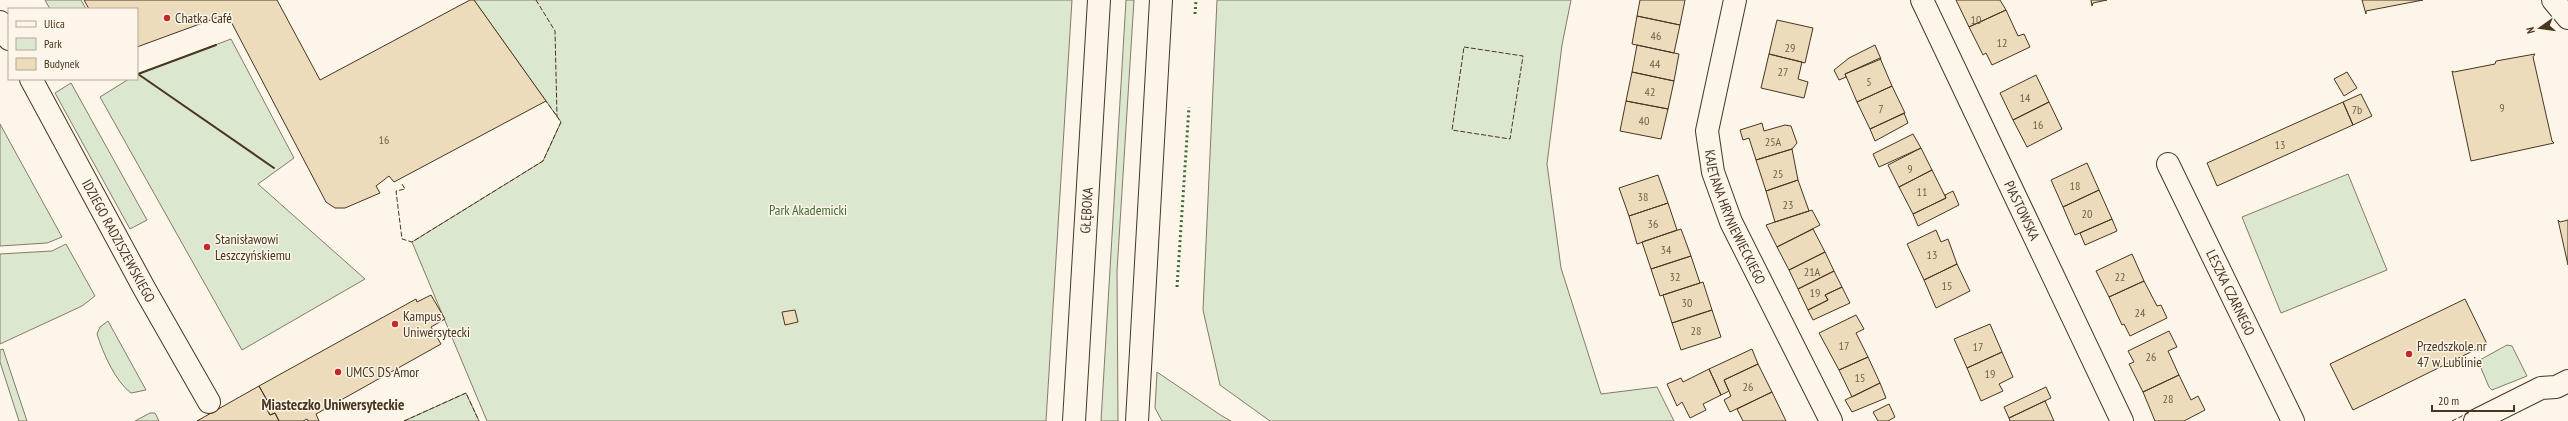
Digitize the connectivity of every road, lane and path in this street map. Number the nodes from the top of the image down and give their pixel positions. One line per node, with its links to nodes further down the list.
1 (1099, 0): 13 (street, GŁĘBOKA)
2 (1161, 0): 14 (street)
3 (1735, 0): 15 (street, KAJETANA HRYNIEWIECKIEGO)
4 (1922, 0): 16 (street, PIASTOWSKA)
5 (2553, 0): 6 (street)
6 (2568, 18)
7 (0, 22): 8 (street)
8 (8, 37)
9 (32, 80): 12 (street, IDZIEGO RADZISZEWSKIEGO)
10 (2168, 164): 17 (street, LESZKA CZARNEGO)
11 (2568, 381): 18 (street)
12 (209, 402)
13 (1074, 421)
14 (1136, 421)
15 (1830, 421)
16 (2122, 421)
17 (2293, 421)
18 (2475, 421)

